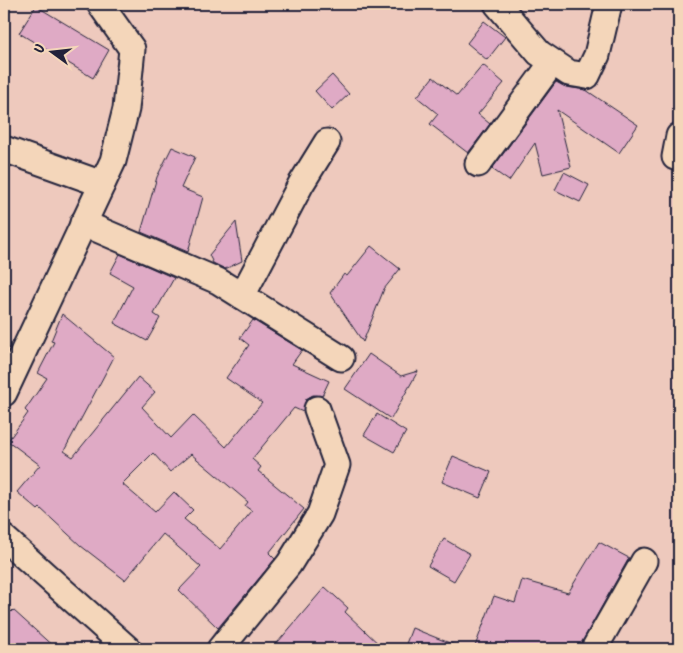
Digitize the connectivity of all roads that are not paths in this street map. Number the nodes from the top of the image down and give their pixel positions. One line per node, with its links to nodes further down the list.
1 (100, 4): 8 (street)
2 (497, 4): 4 (street)
3 (608, 4): 4 (street)
4 (552, 63): 7 (street)
5 (327, 142): 10 (street)
6 (4, 149): 8 (street)
7 (478, 164)
8 (102, 184): 9 (street)
9 (83, 223): 10 (street); 12 (street)
10 (242, 296): 11 (street)
11 (341, 358)
12 (4, 393)
13 (317, 410): 17 (street)
14 (4, 538): 16 (street)
15 (644, 561): 18 (street)
16 (128, 649)
17 (220, 649)
18 (594, 649)

